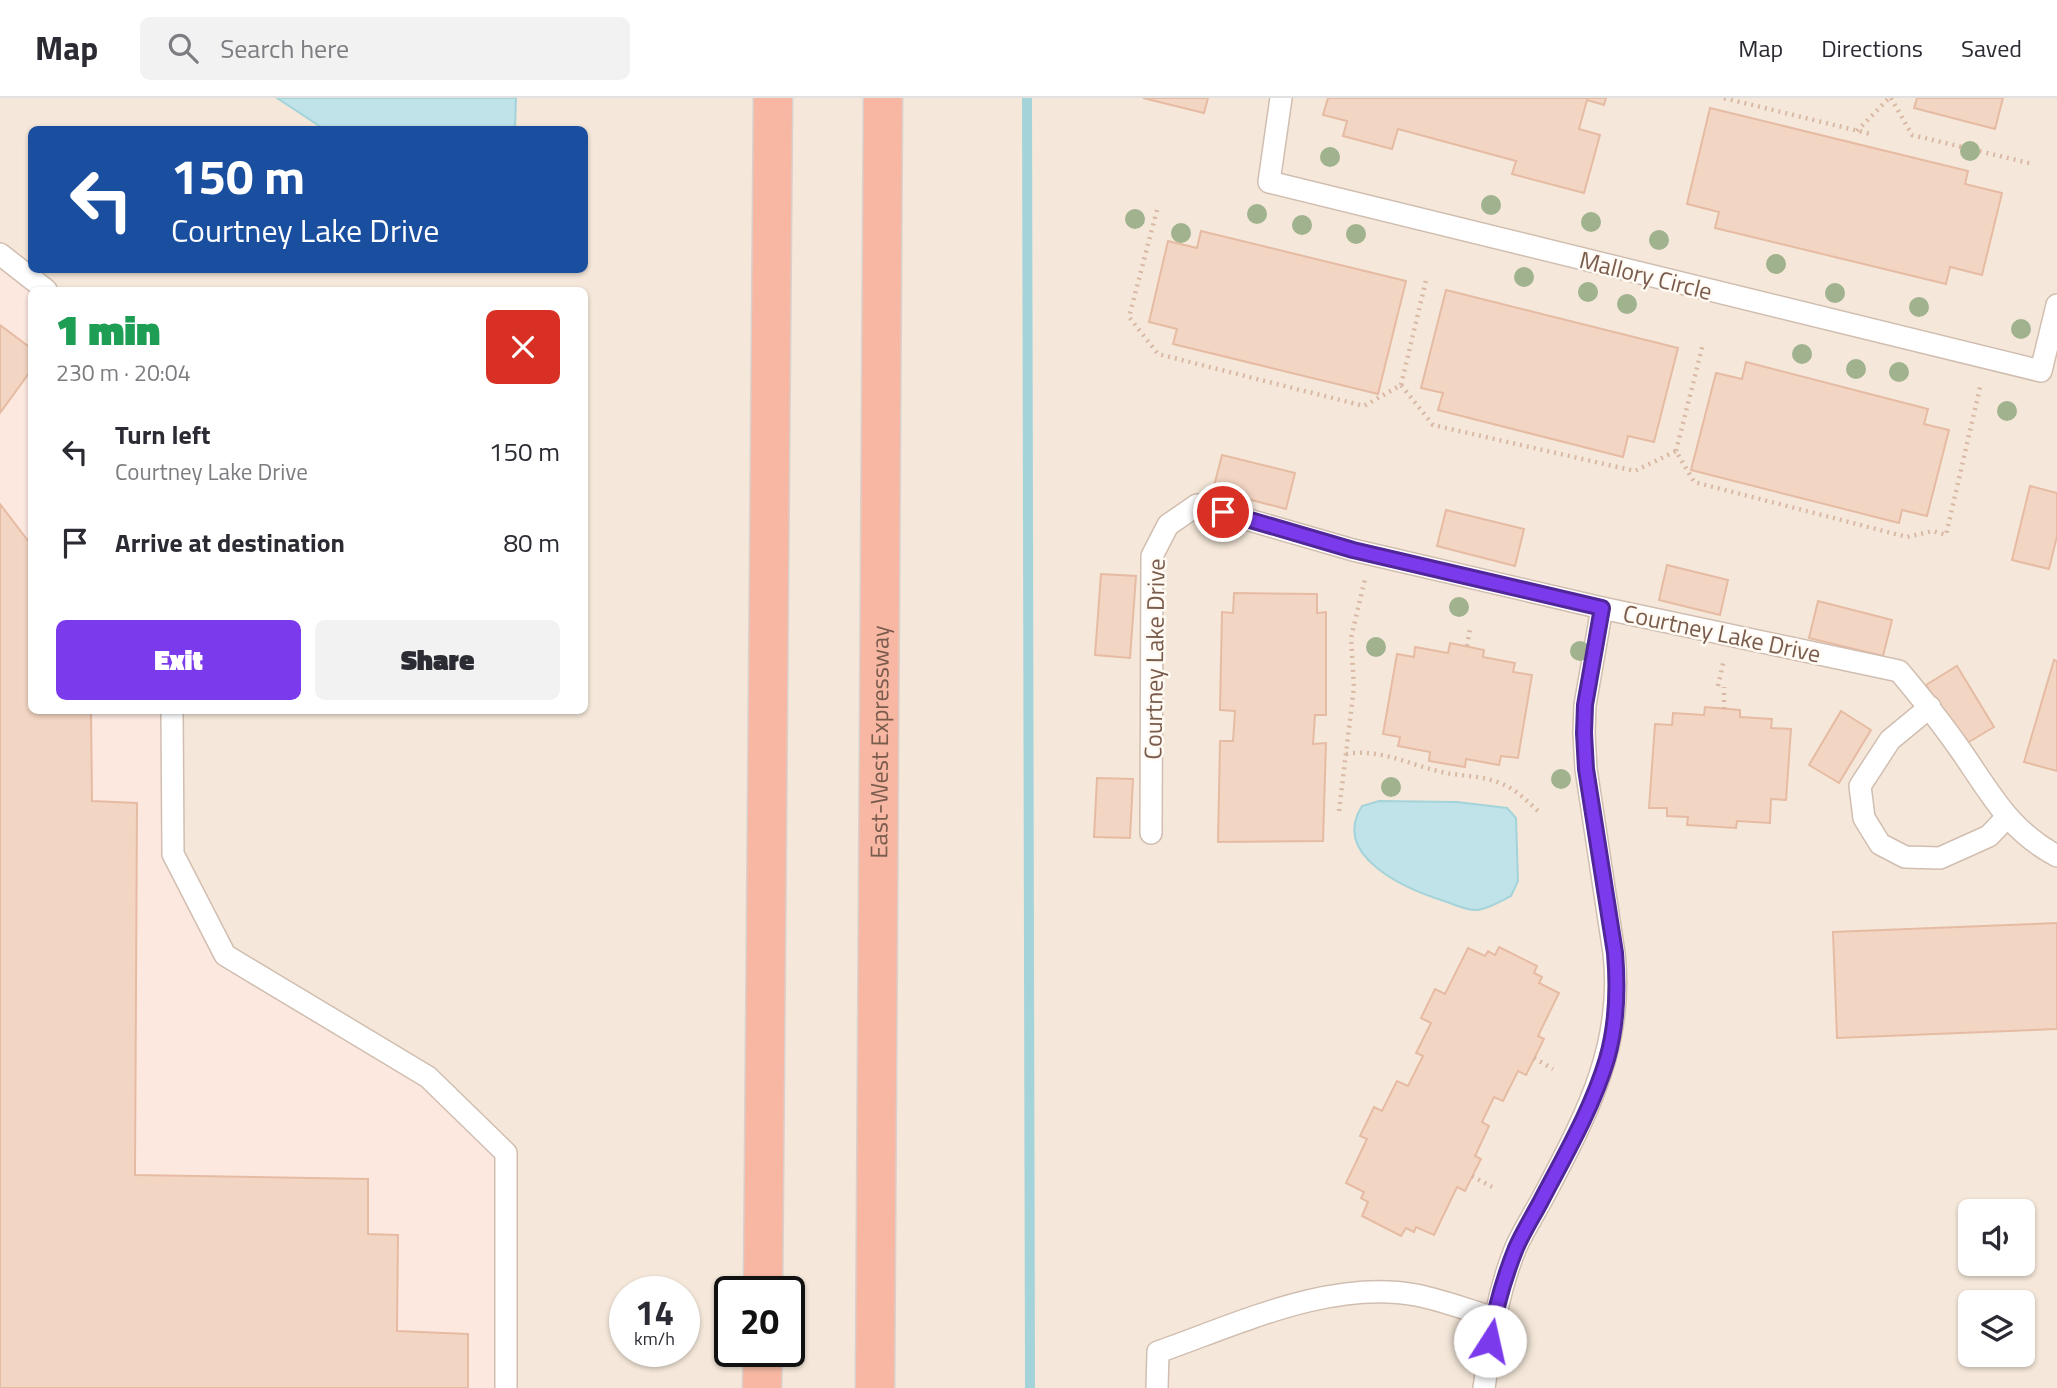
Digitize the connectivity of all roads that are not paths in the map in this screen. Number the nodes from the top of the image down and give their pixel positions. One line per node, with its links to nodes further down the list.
1 (773, 98): 13 (highway)
2 (883, 98): 18 (highway, East-West Expressway)
3 (1281, 98): 6 (lane, Mallory Circle)
4 (0, 254): 5 (lane)
5 (42, 287)
6 (2057, 305)
7 (1602, 608): 8 (lane, Courtney Lake Drive); 11 (lane, Courtney Lake Drive); 14 (lane)
8 (1930, 707): 10 (lane, Courtney Lake Drive); 10 (lane)
9 (172, 714): 16 (lane)
10 (2007, 817): 12 (lane, Courtney Lake Drive)
11 (1151, 833)
12 (2057, 856)
13 (763, 1276)
14 (1494, 1318): 19 (lane); 20 (lane)
15 (763, 1367): 17 (highway)
16 (506, 1388)
17 (762, 1388)
18 (875, 1388)
19 (1157, 1388)
20 (1484, 1388)

